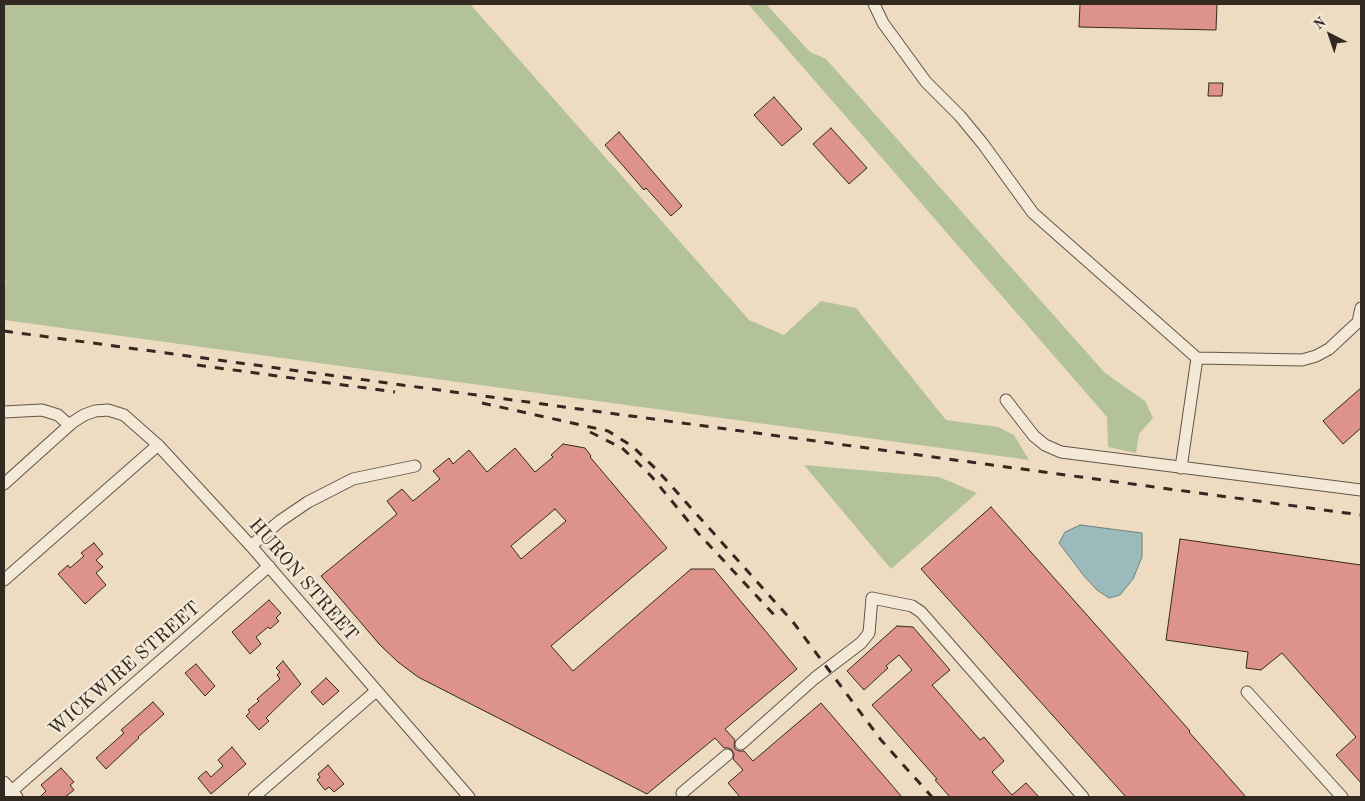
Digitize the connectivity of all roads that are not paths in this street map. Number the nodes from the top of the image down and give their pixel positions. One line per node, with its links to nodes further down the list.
1 (874, 4): 3 (street)
2 (1361, 308): 3 (street)
3 (1197, 358): 9 (street)
4 (1006, 400): 9 (street)
5 (4, 412): 6 (street)
6 (69, 425): 7 (street, HURON STREET); 10 (street)
7 (158, 444): 12 (street, HURON STREET); 14 (street)
8 (415, 466): 12 (street)
9 (1181, 468): 11 (street)
10 (4, 484)
11 (1361, 490)
12 (251, 546): 13 (street, HURON STREET)
13 (269, 566): 15 (street, HURON STREET); 20 (street, WICKWIRE STREET)
14 (4, 580)
15 (376, 691): 22 (street); 23 (street, HURON STREET)
16 (1246, 692): 25 (street)
17 (741, 744): 24 (street)
18 (727, 755): 21 (street)
19 (4, 782): 20 (street)
20 (11, 795)
21 (682, 796)
22 (254, 797)
23 (469, 797)
24 (1083, 797)
25 (1342, 797)

